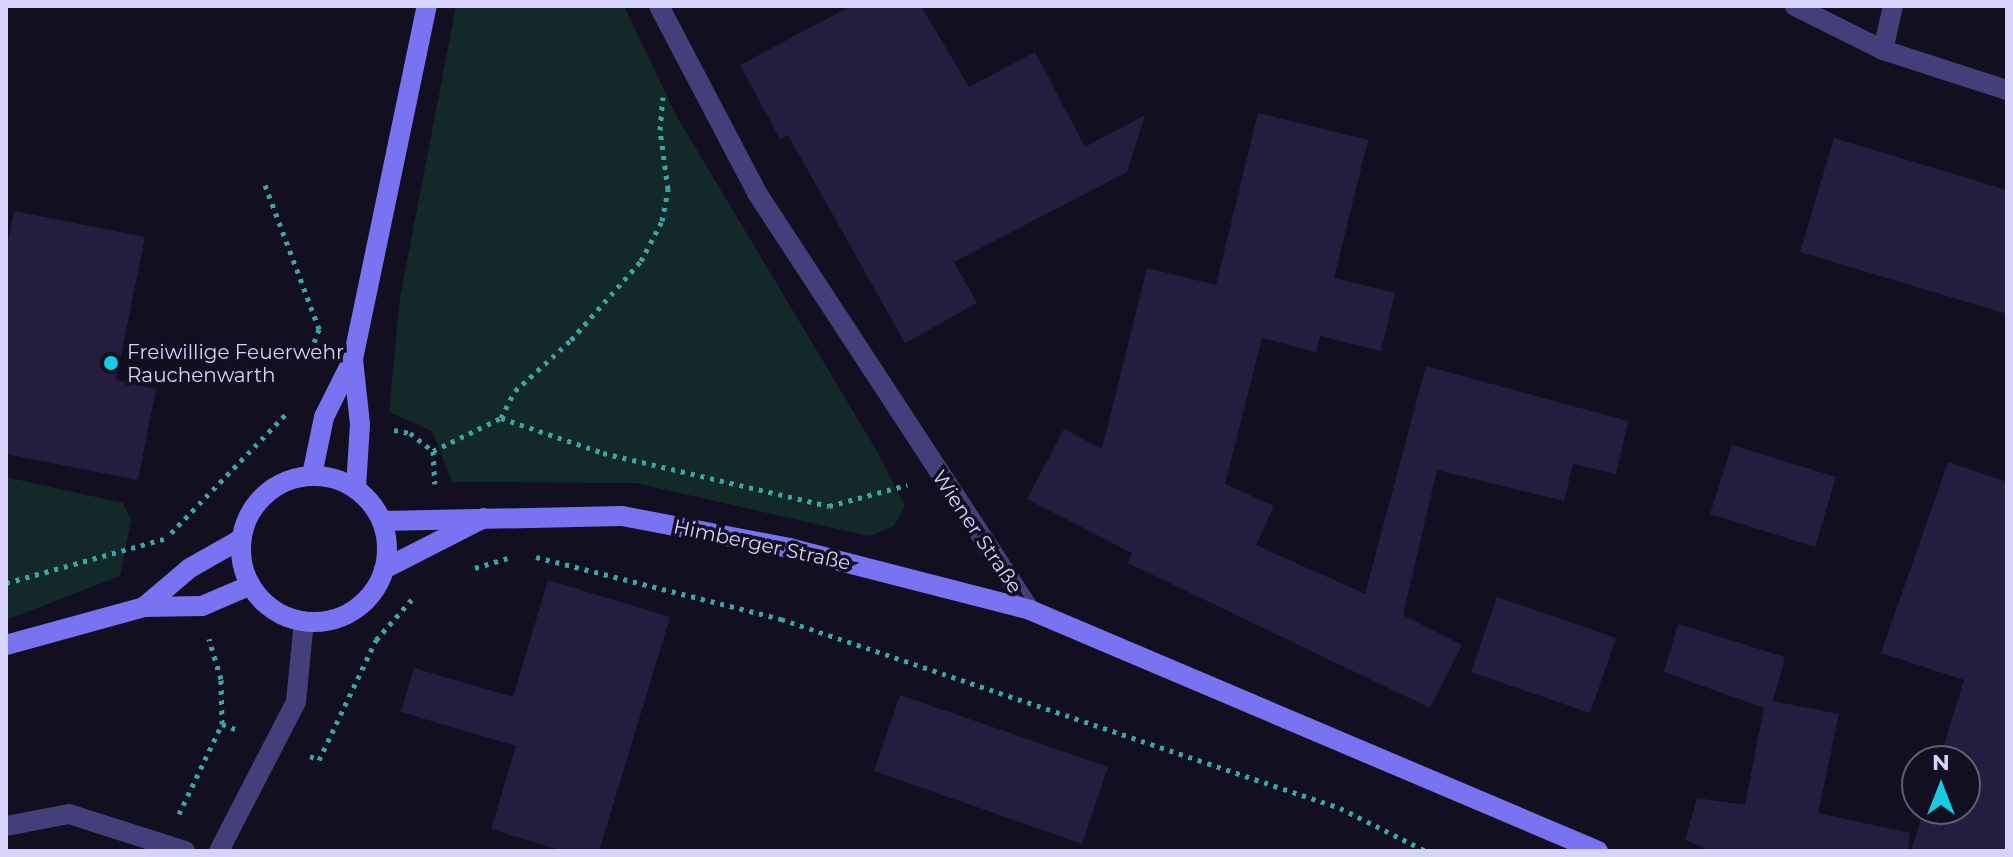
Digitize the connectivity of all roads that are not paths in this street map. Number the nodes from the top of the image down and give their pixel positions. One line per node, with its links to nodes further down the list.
1 (427, 6): 7 (main road)
2 (659, 6): 16 (street, Wiener Straße)
3 (1795, 6): 5 (street)
4 (1893, 6): 5 (street)
5 (1883, 50): 6 (street)
6 (2007, 90)
7 (353, 359): 8 (main road); 9 (main road)
8 (312, 475): 9 (main road); 12 (main road)
9 (356, 488): 11 (main road)
10 (489, 516): 11 (main road, Himberger Straße); 13 (main road, Himberger Straße); 16 (main road, Himberger Straße)
11 (383, 521): 13 (main road)
12 (241, 539): 14 (main road); 15 (main road)
13 (384, 569): 17 (main road, Himberger Straße)
14 (251, 585): 15 (main road); 17 (main road)
15 (144, 607): 18 (main road)
16 (1030, 610): 22 (main road, Wiener Straße)
17 (304, 621): 21 (street)
18 (6, 645)
19 (6, 826): 20 (street)
20 (185, 851)
21 (219, 851)
22 (1598, 851)

